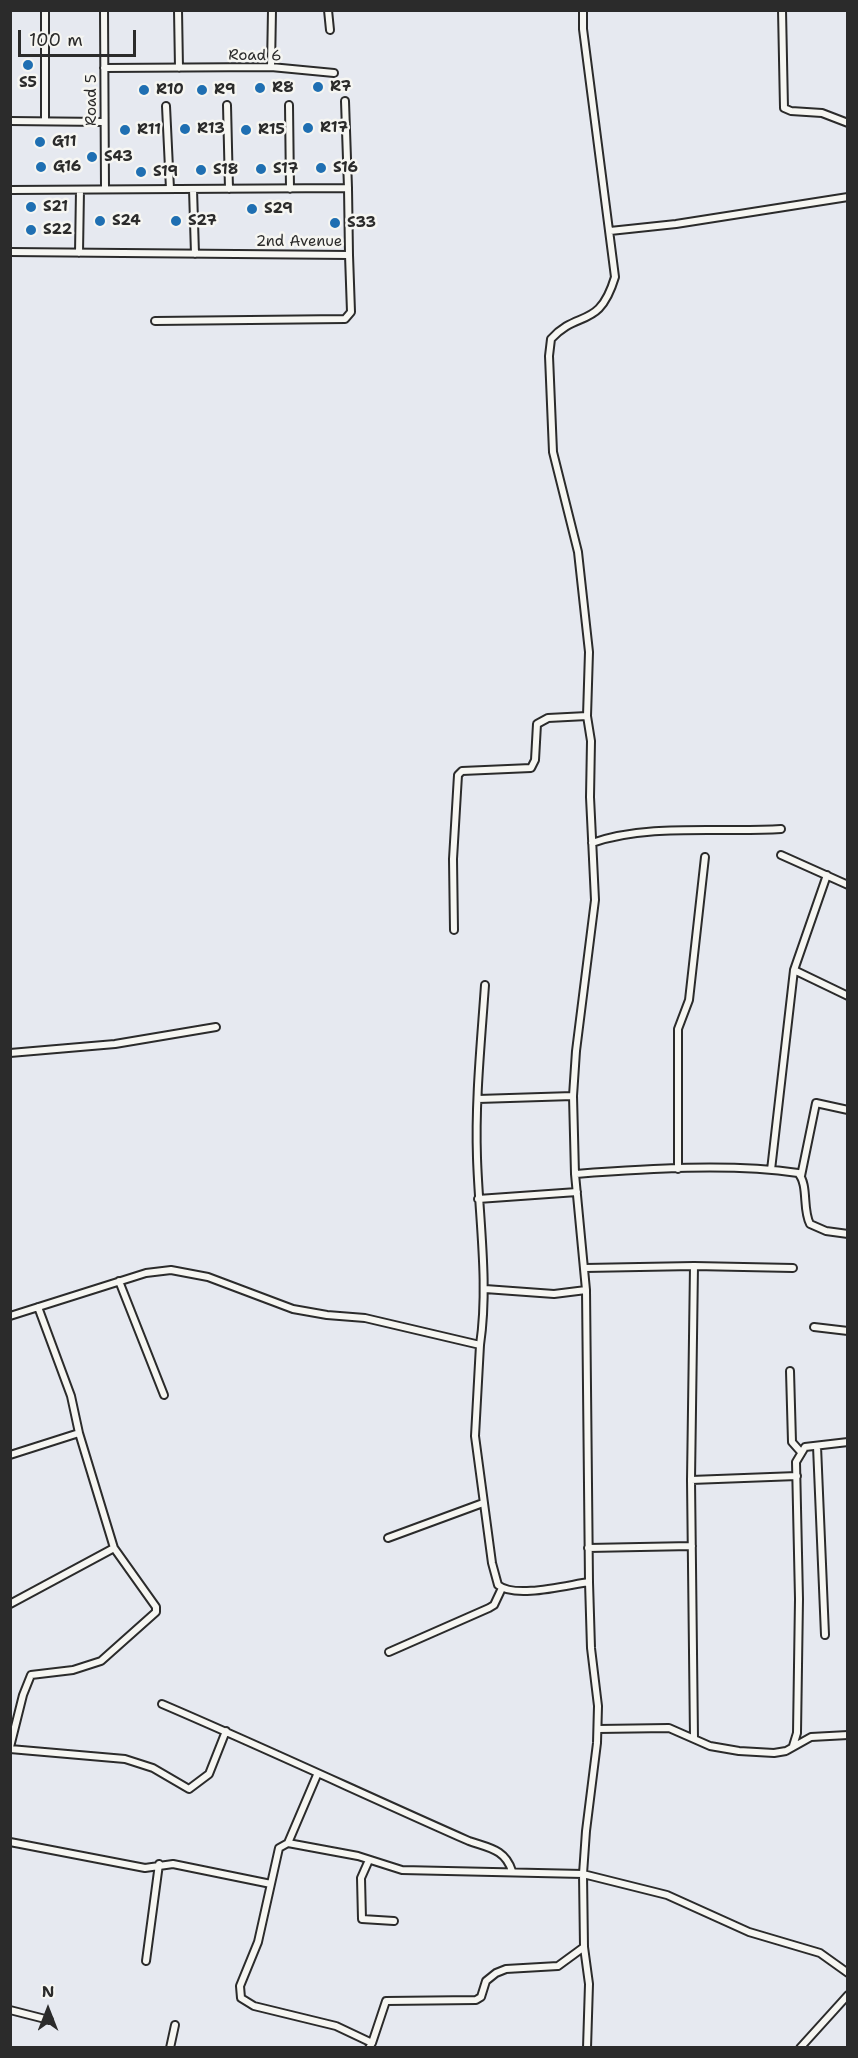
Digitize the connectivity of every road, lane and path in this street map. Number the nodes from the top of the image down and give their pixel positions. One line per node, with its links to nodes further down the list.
1 (45, 10): 18 (street)
2 (104, 10): 9 (street, Road 5)
3 (178, 10): 10 (street)
4 (272, 10): 11 (street)
5 (328, 10): 8 (street)
6 (583, 10): 30 (street)
7 (782, 10): 20 (street)
8 (330, 30)
9 (104, 68): 10 (street, Road 6); 19 (street, Road 5)
10 (179, 68): 11 (street, Road 6)
11 (271, 68): 12 (street, Road 6)
12 (334, 73)
13 (345, 101): 21 (street, 2nd Avenue)
14 (227, 105): 25 (street)
15 (289, 105): 26 (street)
16 (166, 106): 23 (street)
17 (10, 121): 18 (street)
18 (45, 122): 19 (street)
19 (104, 122): 22 (street, Road 5)
20 (848, 123)
21 (348, 188): 26 (street); 34 (street, 2nd Avenue)
22 (105, 189): 23 (street); 28 (street)
23 (170, 189): 24 (street)
24 (193, 189): 25 (street); 33 (street)
25 (229, 189): 26 (street)
26 (290, 189)
27 (10, 190): 28 (street)
28 (80, 190): 32 (street)
29 (848, 197): 30 (street)
30 (610, 231): 36 (street)
31 (10, 252): 32 (street, 2nd Avenue)
32 (80, 253): 33 (street, 2nd Avenue)
33 (195, 254): 34 (street, 2nd Avenue)
34 (349, 255): 35 (street)
35 (155, 321)
36 (587, 716): 38 (street); 43 (street)
37 (781, 829): 38 (street)
38 (592, 843): 49 (street)
39 (781, 855): 41 (street)
40 (705, 857): 52 (street)
41 (827, 875): 42 (street); 44 (street)
42 (848, 885)
43 (454, 930)
44 (794, 970): 46 (street); 53 (street)
45 (485, 985): 50 (street)
46 (848, 996)
47 (216, 1027): 48 (street)
48 (10, 1053)
49 (573, 1096): 50 (street); 54 (street)
50 (478, 1099): 57 (street)
51 (848, 1110): 55 (street)
52 (678, 1169): 53 (street); 54 (street)
53 (771, 1170): 55 (street)
54 (575, 1174): 56 (street)
55 (801, 1176): 58 (street)
56 (577, 1192): 57 (street); 60 (street)
57 (478, 1199): 63 (street)
58 (848, 1234)
59 (693, 1266): 60 (street); 61 (street); 78 (street)
60 (585, 1268): 64 (street)
61 (793, 1268)
62 (118, 1281): 65 (street); 69 (street); 71 (street)
63 (484, 1289): 64 (street); 69 (street)
64 (586, 1290): 83 (street)
65 (38, 1307): 66 (street); 72 (street)
66 (10, 1316)
67 (814, 1327): 68 (street)
68 (848, 1331)
69 (480, 1345): 79 (street)
70 (790, 1371): 75 (street)
71 (164, 1395)
72 (79, 1433): 76 (street); 82 (street)
73 (848, 1442): 74 (street)
74 (816, 1446): 75 (street); 87 (street)
75 (800, 1451): 77 (street)
76 (10, 1455)
77 (797, 1476): 78 (street); 92 (street)
78 (691, 1480): 81 (street)
79 (483, 1503): 80 (street); 85 (street)
80 (388, 1538)
81 (692, 1546): 83 (street); 94 (street)
82 (114, 1548): 86 (street); 97 (street)
83 (588, 1548): 84 (street)
84 (589, 1582): 85 (street); 90 (street)
85 (502, 1588): 88 (street)
86 (10, 1604)
87 (825, 1635)
88 (389, 1652)
89 (162, 1704): 91 (street)
90 (598, 1729): 94 (street); 104 (street)
91 (226, 1731): 97 (street); 98 (street)
92 (797, 1733): 95 (street); 96 (street)
93 (848, 1735): 95 (street)
94 (694, 1738): 96 (street)
95 (806, 1738): 96 (street)
96 (793, 1746)
97 (10, 1748)
98 (317, 1775): 100 (street); 103 (street)
99 (10, 1842): 102 (street)
100 (288, 1843): 101 (street); 105 (street)
101 (369, 1860): 103 (street); 106 (street)
102 (159, 1864): 105 (street); 108 (street)
103 (512, 1871): 104 (street)
104 (583, 1874): 107 (street); 109 (street)
105 (271, 1884): 114 (street)
106 (394, 1921)
107 (584, 1947): 114 (street); 116 (street)
108 (146, 1961)
109 (848, 1972)
110 (848, 1995): 117 (street)
111 (10, 2010): 112 (street)
112 (49, 2019)
113 (175, 2025): 115 (street)
114 (370, 2045)
115 (170, 2048)
116 (587, 2048)
117 (800, 2048)

